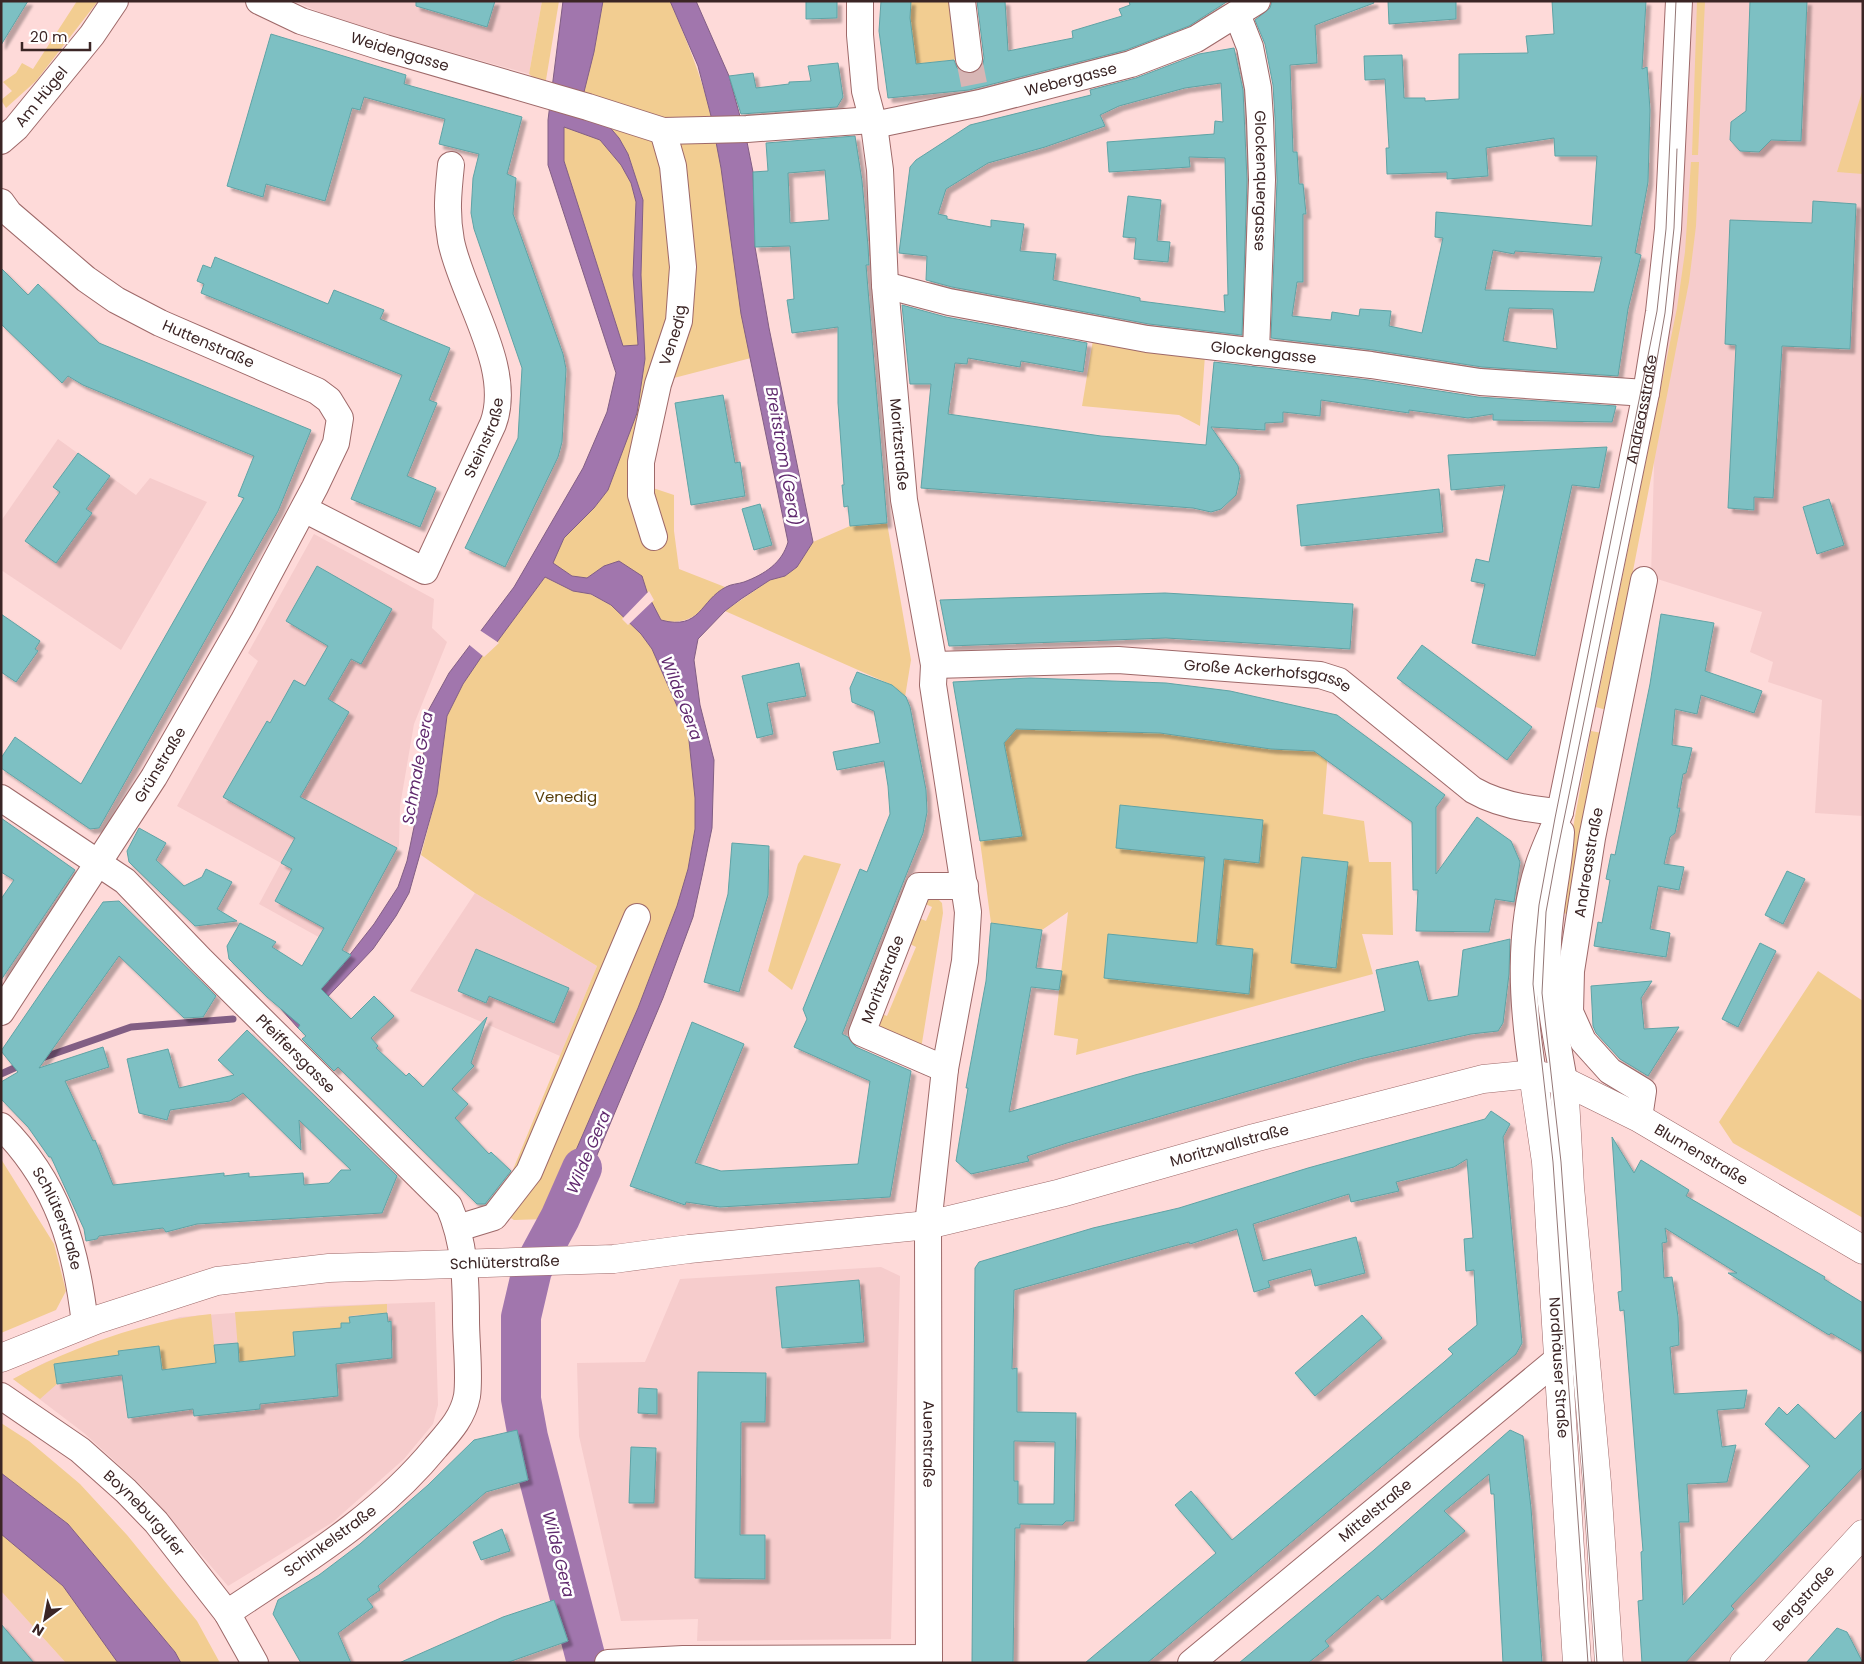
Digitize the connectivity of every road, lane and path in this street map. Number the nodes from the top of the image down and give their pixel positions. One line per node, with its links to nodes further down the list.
1 (115, 1): 10 (street, Am Hügel)
2 (259, 1): 9 (street, Weidengasse)
3 (860, 1): 8 (street, Moritzstraße)
4 (962, 1): 7 (street)
5 (1679, 1): 15 (street, Andreasstraße)
6 (1247, 8): 8 (street, Webergasse); 14 (street, Glockenquergasse)
7 (969, 58)
8 (873, 123): 9 (street); 13 (street, Moritzstraße)
9 (663, 131): 17 (street, Venedig)
10 (1, 141)
11 (451, 165): 16 (street, Steinstraße)
12 (4, 211): 16 (street, Huttenstraße)
13 (885, 285): 14 (street, Glockengasse); 19 (street, Moritzstraße)
14 (1256, 352): 15 (street, Glockengasse)
15 (1646, 393): 21 (street, Andreasstraße)
16 (304, 509): 22 (street, Grünstraße)
17 (654, 537)
18 (1644, 580): 29 (street, Andreasstraße)
19 (934, 665): 21 (street, Große Ackerhofsgasse); 23 (street, Moritzstraße)
20 (1, 798): 22 (street, Pfeiffersgasse)
21 (1560, 812): 27 (street, Andreasstraße); 28 (street, Andreasstraße)
22 (99, 862): 25 (street, Grünstraße); 32 (street, Pfeiffersgasse)
23 (965, 886): 26 (street, Moritzstraße); 26 (street, Moritzstraße)
24 (637, 917): 32 (street)
25 (1, 1012)
26 (945, 1069): 31 (street, Moritzstraße)
27 (1533, 1074): 28 (main road, Blumenstraße); 31 (main road, Moritzwallstraße); 37 (main road, Nordhäuser Straße)
28 (1564, 1081): 29 (main road, Blumenstraße); 46 (main road, Nordhäuser Straße)
29 (1639, 1118): 33 (main road, Blumenstraße)
30 (1, 1126): 35 (street, Schlüterstraße)
31 (928, 1225): 34 (main road, Schlüterstraße); 41 (street, Auenstraße)
32 (458, 1228): 34 (street, Pfeiffersgasse)
33 (1863, 1250)
34 (465, 1264): 35 (main road, Schlüterstraße); 40 (street, Schinkelstraße)
35 (85, 1324): 36 (main road, Schlüterstraße)
36 (1, 1358)
37 (1558, 1359): 44 (street, Mittelstraße); 45 (main road, Nordhäuser Straße)
38 (1, 1396): 40 (street, Boyneburgufer)
39 (1861, 1543): 47 (main road, Bergstraße)
40 (227, 1613): 43 (street, Boyneburgufer)
41 (929, 1660): 42 (street)
42 (611, 1662)
43 (255, 1663)
44 (1191, 1663)
45 (1578, 1663)
46 (1609, 1663)
47 (1744, 1663)

